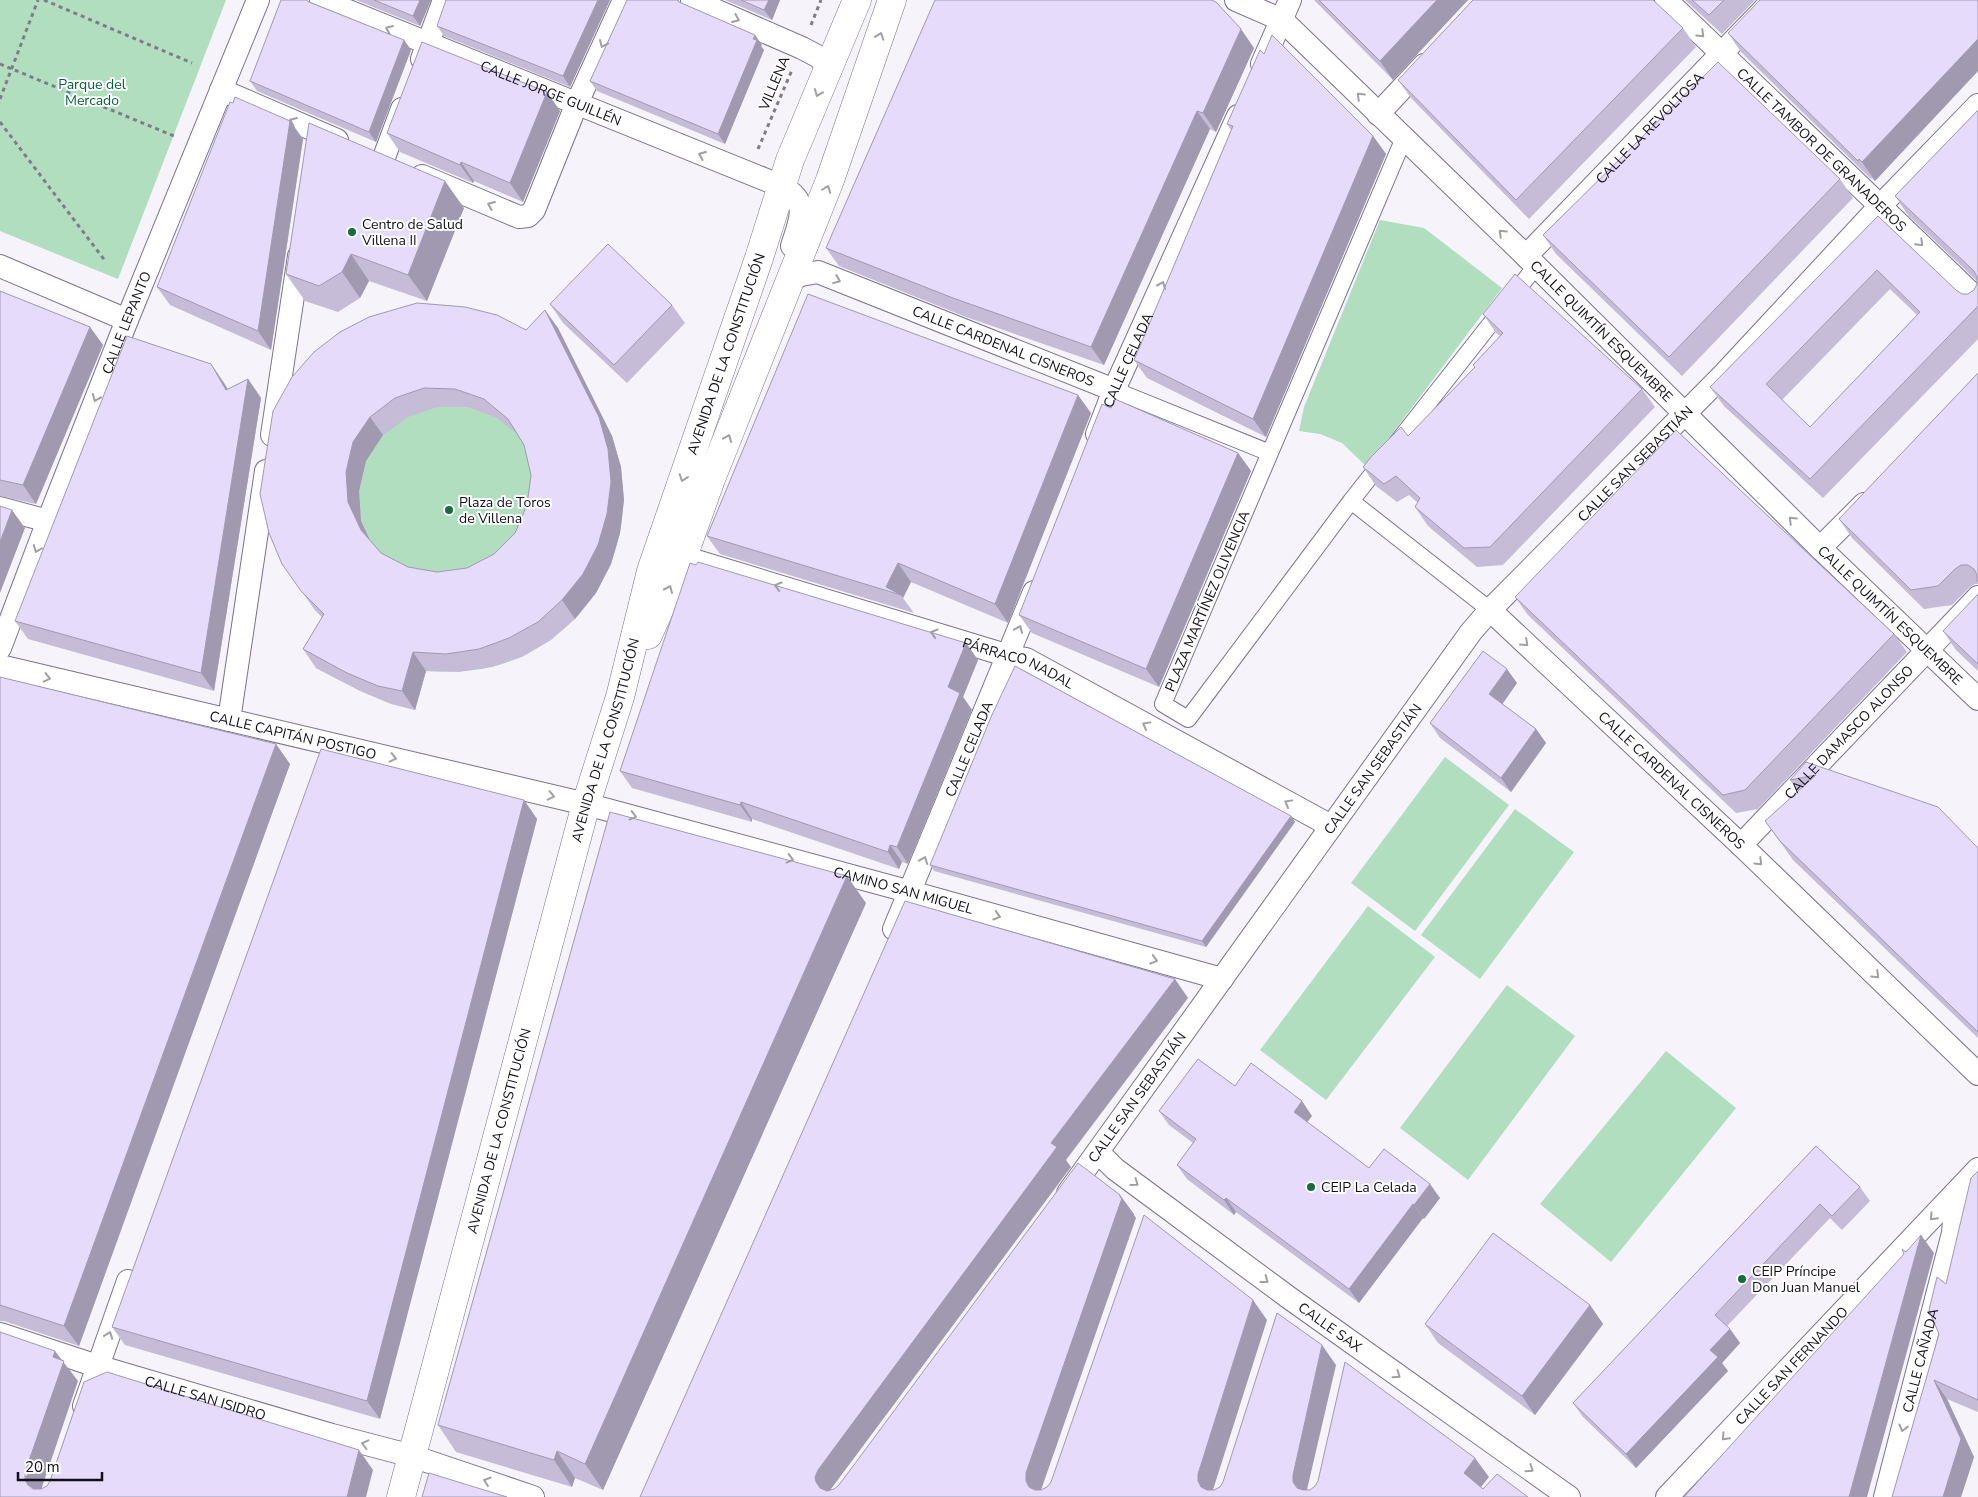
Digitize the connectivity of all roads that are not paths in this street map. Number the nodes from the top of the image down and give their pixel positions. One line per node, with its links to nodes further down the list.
1 (258, 0): 16 (street, CALLE LEPANTO)
2 (320, 0): 12 (street, CALLE JORGE GUILLÉN, one-way to 2)
3 (444, 0): 12 (street)
4 (624, 0): 17 (street, one-way to 17)
5 (692, 0): 15 (street, one-way to 15)
6 (857, 0): 15 (street, AVENIDA DE LA CONSTITUCIÓN)
7 (892, 0): 27 (street, one-way to 7)
8 (1236, 0): 11 (street, CALLE QUIMTÍN ESQUEMBRE)
9 (1666, 0): 14 (street, CALLE TAMBOR DE GRANADEROS, one-way to 14)
10 (1773, 0): 14 (street, CALLE LA REVOLTOSA)
11 (1286, 10): 19 (street, CALLE QUIMTÍN ESQUEMBRE, one-way to 11); 31 (street, CALLE CELADA, one-way to 11)
12 (427, 44): 17 (street, CALLE JORGE GUILLÉN); 21 (street)
13 (1438, 50): 19 (street)
14 (1721, 54): 23 (street, CALLE TAMBOR DE GRANADEROS); 25 (street, CALLE LA REVOLTOSA)
15 (828, 68): 22 (street, AVENIDA DE LA CONSTITUCIÓN, one-way to 22)
16 (221, 90): 21 (street, one-way to 16); 29 (street, CALLE LEPANTO)
17 (577, 103): 21 (street, one-way to 21); 22 (street, CALLE JORGE GUILLÉN, one-way to 17)
18 (1978, 105): 23 (street, CALLE SAN SEBASTIÁN)
19 (1378, 114): 20 (street, CALLE QUIMTÍN ESQUEMBRE)
20 (1404, 138): 25 (street, CALLE QUIMTÍN ESQUEMBRE, one-way to 20); 33 (street, PLAZA MARTÍNEZ OLIVENCIA)
21 (369, 154)
22 (781, 186): 30 (street); 48 (street, AVENIDA DE LA CONSTITUCIÓN, one-way to 48)
23 (1880, 205): 28 (street, CALLE TAMBOR DE GRANADEROS, one-way to 28); 32 (street, CALLE SAN SEBASTIÁN)
24 (301, 240): 50 (street)
25 (1531, 261): 32 (street, CALLE QUIMTÍN ESQUEMBRE); 36 (street, PLAZA MARTÍNEZ OLIVENCIA)
26 (0, 266): 29 (street)
27 (791, 280): 30 (street); 31 (street, CALLE CARDENAL CISNEROS, one-way to 31)
28 (1978, 300)
29 (127, 320): 38 (street, CALLE LEPANTO, one-way to 38)
30 (756, 368): 40 (street, one-way to 30)
31 (1114, 390): 33 (street, CALLE CARDENAL CISNEROS); 34 (street, CALLE CELADA)
32 (1684, 414): 39 (street, CALLE QUIMTÍN ESQUEMBRE, one-way to 32); 43 (street, CALLE SAN SEBASTIÁN)
33 (1270, 453): 36 (street, PLAZA MARTÍNEZ OLIVENCIA)
34 (1089, 454)
35 (1879, 488): 39 (street)
36 (1350, 501): 43 (street, CALLE CARDENAL CISNEROS)
37 (0, 508): 38 (street)
38 (48, 521): 44 (street, CALLE LEPANTO, one-way to 44)
39 (1820, 548): 45 (street, CALLE QUIMTÍN ESQUEMBRE)
40 (683, 557): 46 (street, PÁRRACO NADAL, one-way to 40); 48 (street, one-way to 40)
41 (1041, 573): 46 (street, CALLE CELADA, one-way to 41)
42 (1978, 597): 45 (street, CALLE DAMASCO ALONSO)
43 (1490, 610): 52 (street, CALLE SAN SEBASTIÁN); 53 (street, CALLE CARDENAL CISNEROS, one-way to 53)
44 (0, 648)
45 (1926, 650): 49 (street, CALLE QUIMTÍN ESQUEMBRE); 53 (street, CALLE DAMASCO ALONSO)
46 (1008, 656): 52 (street, PÁRRACO NADAL, one-way to 46); 54 (street, CALLE CELADA, one-way to 46)
47 (0, 666): 50 (street, CALLE CAPITÁN POSTIGO, one-way to 50)
48 (620, 698): 51 (street, AVENIDA DE LA CONSTITUCIÓN)
49 (1978, 699)
50 (229, 720): 51 (street, CALLE CAPITÁN POSTIGO, one-way to 51)
51 (586, 804): 54 (street, CAMINO SAN MIGUEL, one-way to 54); 66 (street, AVENIDA DE LA CONSTITUCIÓN)
52 (1331, 826): 56 (street, CALLE SAN SEBASTIÁN)
53 (1741, 845): 57 (street, CALLE CARDENAL CISNEROS, one-way to 57)
54 (911, 892): 55 (street, CALLE CELADA); 56 (street, CAMINO SAN MIGUEL, one-way to 56)
55 (887, 946)
56 (1222, 979): 58 (street, CALLE SAN SEBASTIÁN)
57 (1978, 1074)
58 (1098, 1152): 61 (street, CALLE SAN SEBASTIÁN); 69 (street, CALLE SAX, one-way to 69)
59 (1978, 1169): 60 (street, CALLE SAN FERNANDO)
60 (1956, 1193): 70 (street, CALLE SAN FERNANDO, one-way to 70); 71 (street, CALLE CAÑADA, one-way to 71)
61 (1056, 1208)
62 (134, 1264): 64 (street, one-way to 62)
63 (0, 1334): 64 (street, CALLE SAN ISIDRO)
64 (97, 1366): 65 (street); 66 (street, CALLE SAN ISIDRO, one-way to 64)
65 (78, 1422)
66 (412, 1456): 67 (street, AVENIDA DE LA CONSTITUCIÓN); 68 (street, CALLE SAN ISIDRO, one-way to 66)
67 (401, 1497)
68 (533, 1497)
69 (1568, 1497)
70 (1667, 1497)
71 (1885, 1497)

